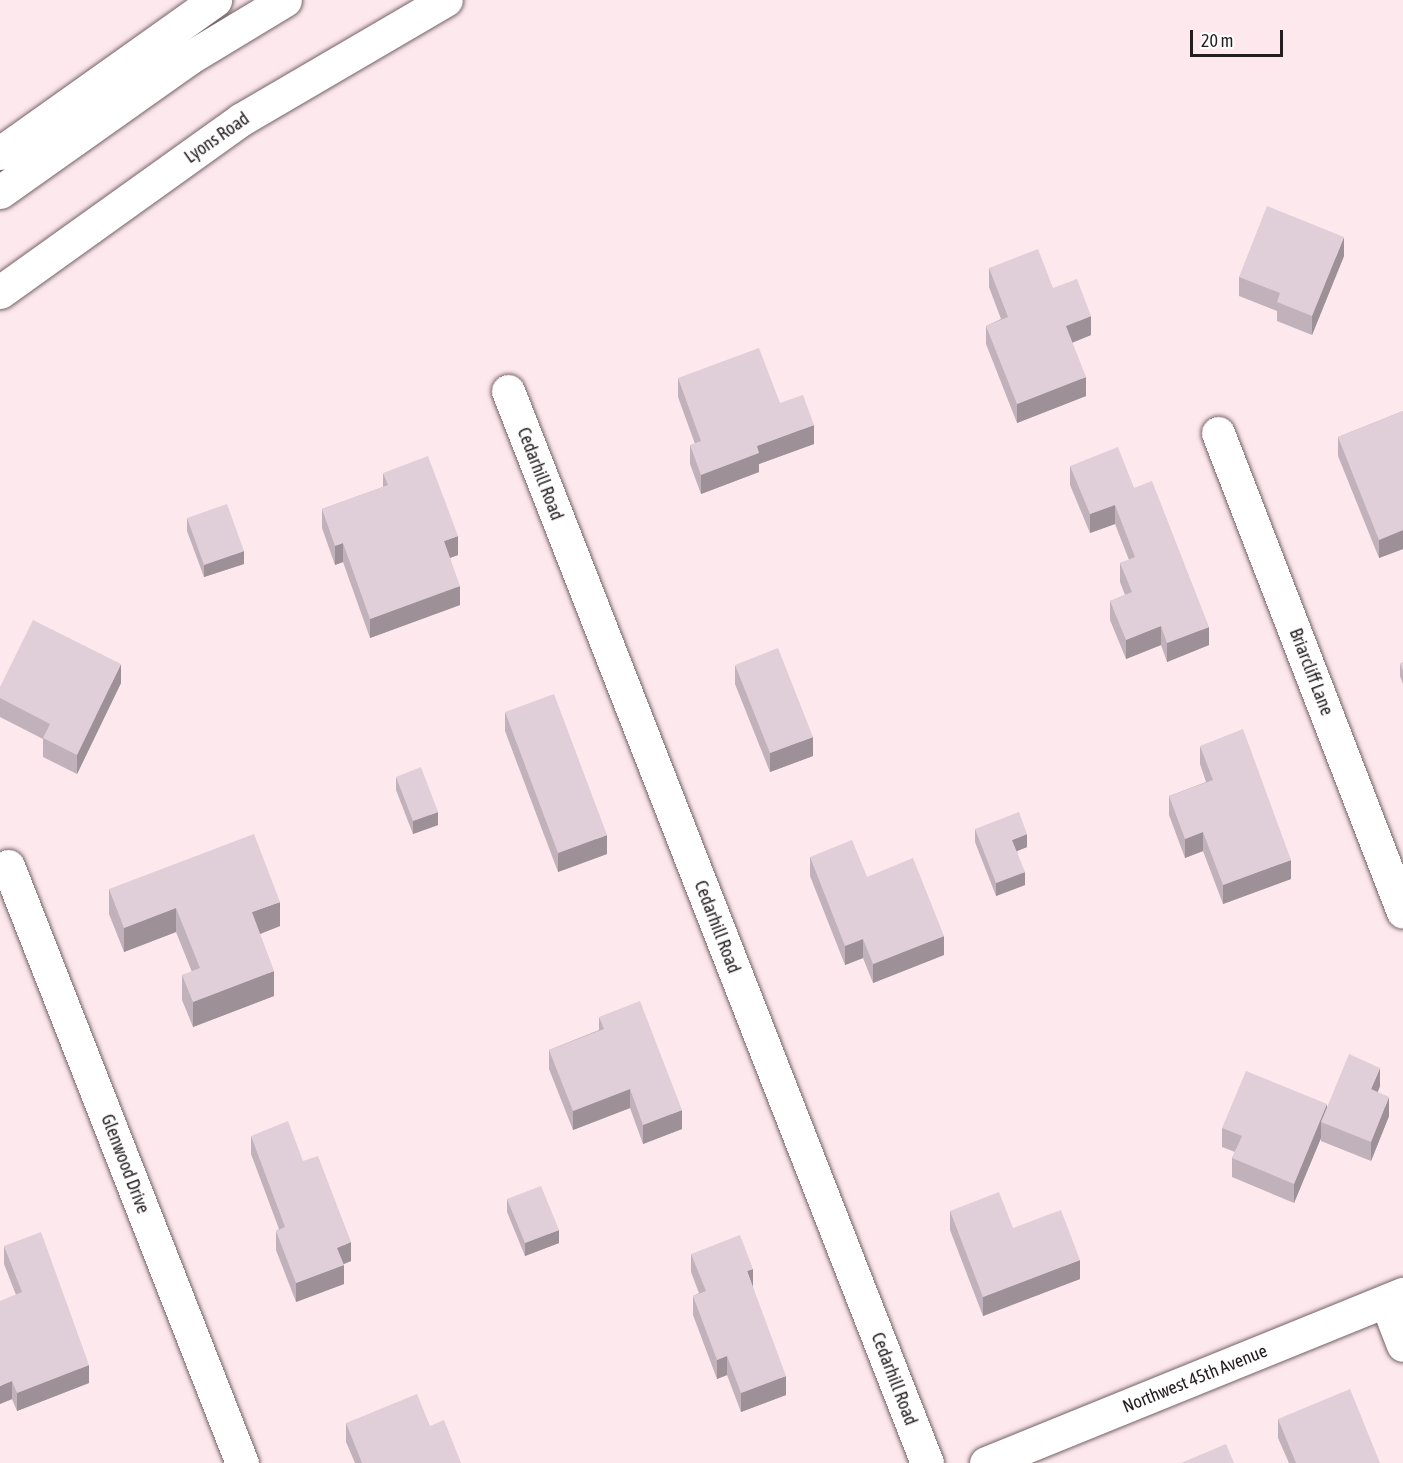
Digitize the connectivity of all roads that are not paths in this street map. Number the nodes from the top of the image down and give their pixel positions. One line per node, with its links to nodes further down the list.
1 (215, 0): 4 (street)
2 (285, 0): 5 (street)
3 (446, 0): 6 (street, Lyons Road)
4 (0, 153)
5 (0, 192)
6 (0, 292)
7 (508, 391): 15 (street, Cedarhill Road)
8 (1218, 433): 10 (street, Briarcliff Lane)
9 (8, 866): 14 (street, Glenwood Drive)
10 (1403, 912)
11 (1394, 1298): 12 (street); 13 (street, Northwest 45th Avenue)
12 (1403, 1345)
13 (1045, 1452): 16 (street, Northwest 45th Avenue)
14 (242, 1463)
15 (927, 1463)
16 (986, 1463)

